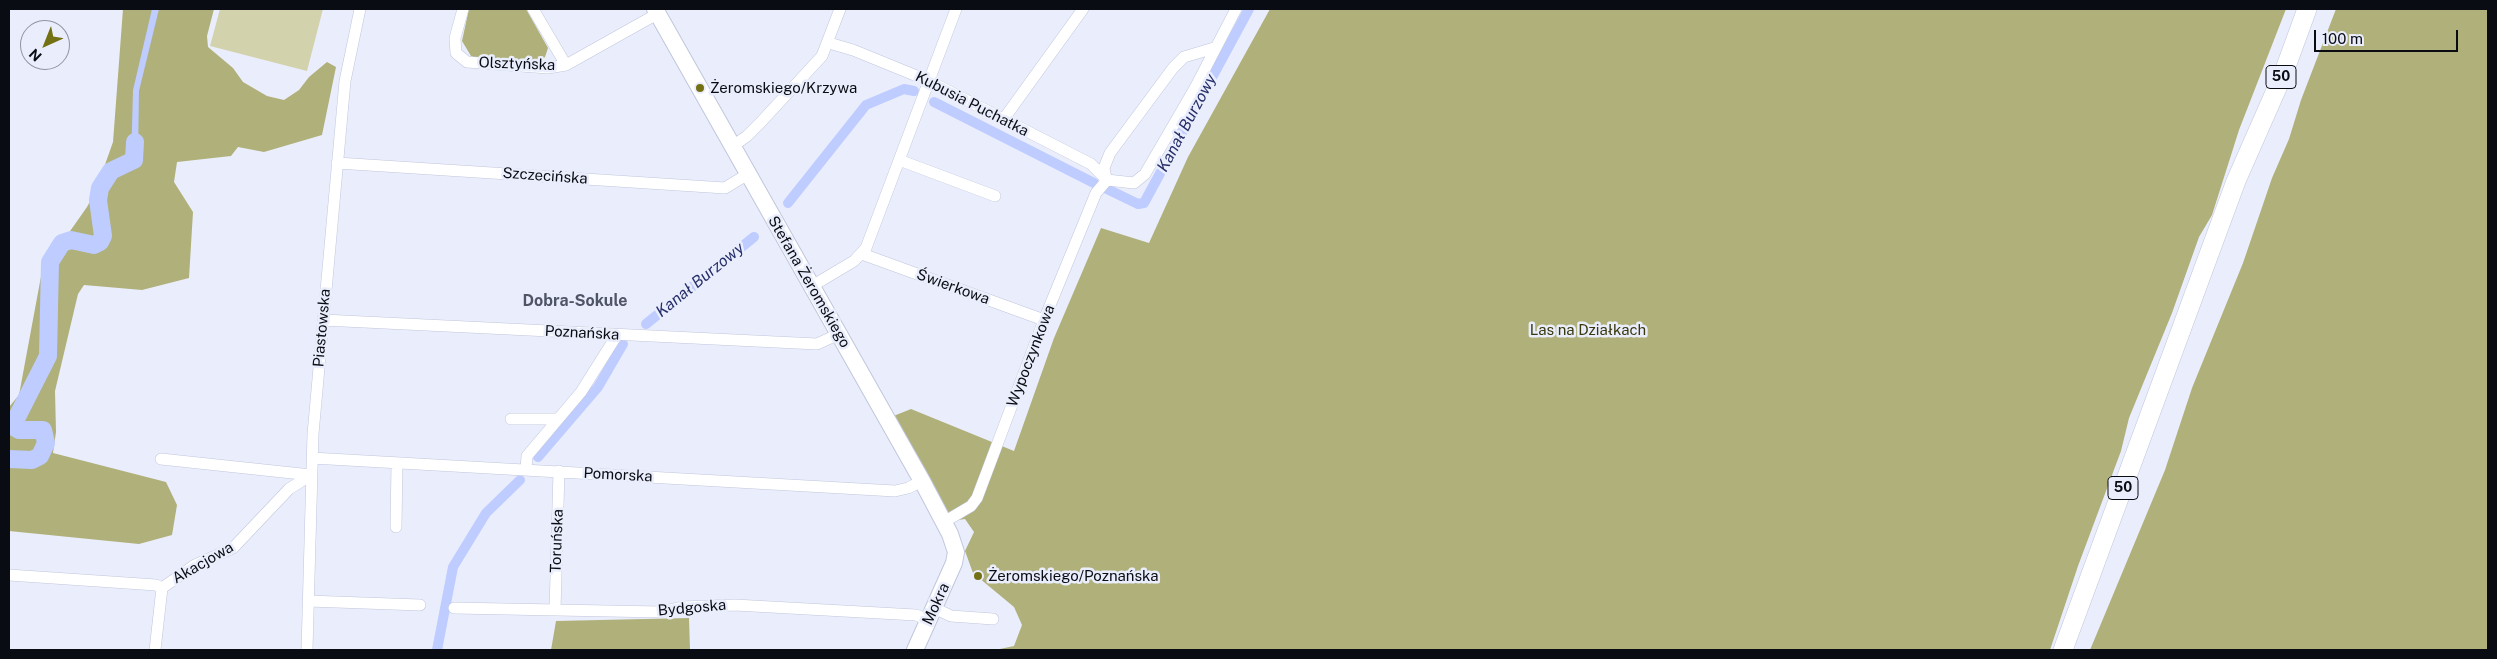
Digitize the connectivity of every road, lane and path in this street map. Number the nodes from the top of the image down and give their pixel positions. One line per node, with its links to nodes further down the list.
1 (360, 9): 19 (street, Piastowska)
2 (463, 9): 13 (street, Olsztyńska)
3 (533, 9): 13 (street, Olsztyńska)
4 (840, 9): 11 (street)
5 (956, 9): 14 (street)
6 (1083, 9): 15 (street)
7 (1236, 9): 12 (street)
8 (2295, 9): 16 (main road, 50)
9 (2307, 9): 16 (main road, 50)
10 (656, 11): 13 (street, Olsztyńska); 17 (street, Stefana Żeromskiego)
11 (829, 43): 14 (street, Kubusia Puchatka); 17 (street)
12 (1214, 48): 21 (street); 21 (street)
13 (566, 65)
14 (929, 81): 15 (street, Kubusia Puchatka); 18 (street)
15 (1003, 120): 21 (street, Kubusia Puchatka)
16 (2251, 143): 52 (main road, 50)
17 (733, 146): 20 (street, Stefana Żeromskiego)
18 (899, 160): 22 (street); 23 (street)
19 (337, 163): 20 (street, Szczecińska); 25 (street, Piastowska)
20 (748, 174): 24 (street, Stefana Żeromskiego)
21 (1107, 180): 26 (street, Wypoczynkowa)
22 (995, 196)
23 (862, 254): 24 (street); 26 (street, Świerkowa)
24 (812, 286): 27 (street, Stefana Żeromskiego)
25 (323, 320): 28 (street, Poznańska); 31 (street, Piastowska)
26 (1044, 320): 38 (street, Wypoczynkowa)
27 (839, 334): 28 (street, Poznańska); 37 (street, Stefana Żeromskiego)
28 (616, 335): 30 (street)
29 (511, 419): 30 (street)
30 (558, 419): 34 (street)
31 (312, 458): 33 (street, Pomorska); 36 (street, Piastowska)
32 (161, 459): 36 (street)
33 (397, 462): 34 (street, Pomorska); 39 (street)
34 (526, 469): 35 (street, Pomorska)
35 (559, 471): 37 (street, Pomorska); 46 (street, Toruńska)
36 (311, 475): 42 (street, Akacjowa); 43 (street, Piastowska)
37 (922, 481): 38 (street, Stefana Żeromskiego)
38 (944, 522): 40 (street, Stefana Żeromskiego)
39 (396, 527)
40 (956, 558): 47 (street, Mokra)
41 (9, 575): 42 (street)
42 (162, 588): 49 (street, Akacjowa)
43 (308, 602): 44 (street); 50 (street, Piastowska)
44 (420, 605)
45 (454, 608): 46 (street, Bydgoska)
46 (555, 610): 47 (street, Bydgoska)
47 (932, 614): 48 (street, Bydgoska); 51 (street, Mokra)
48 (993, 619)
49 (155, 650)
50 (308, 650)
51 (914, 650)
52 (2063, 650)

